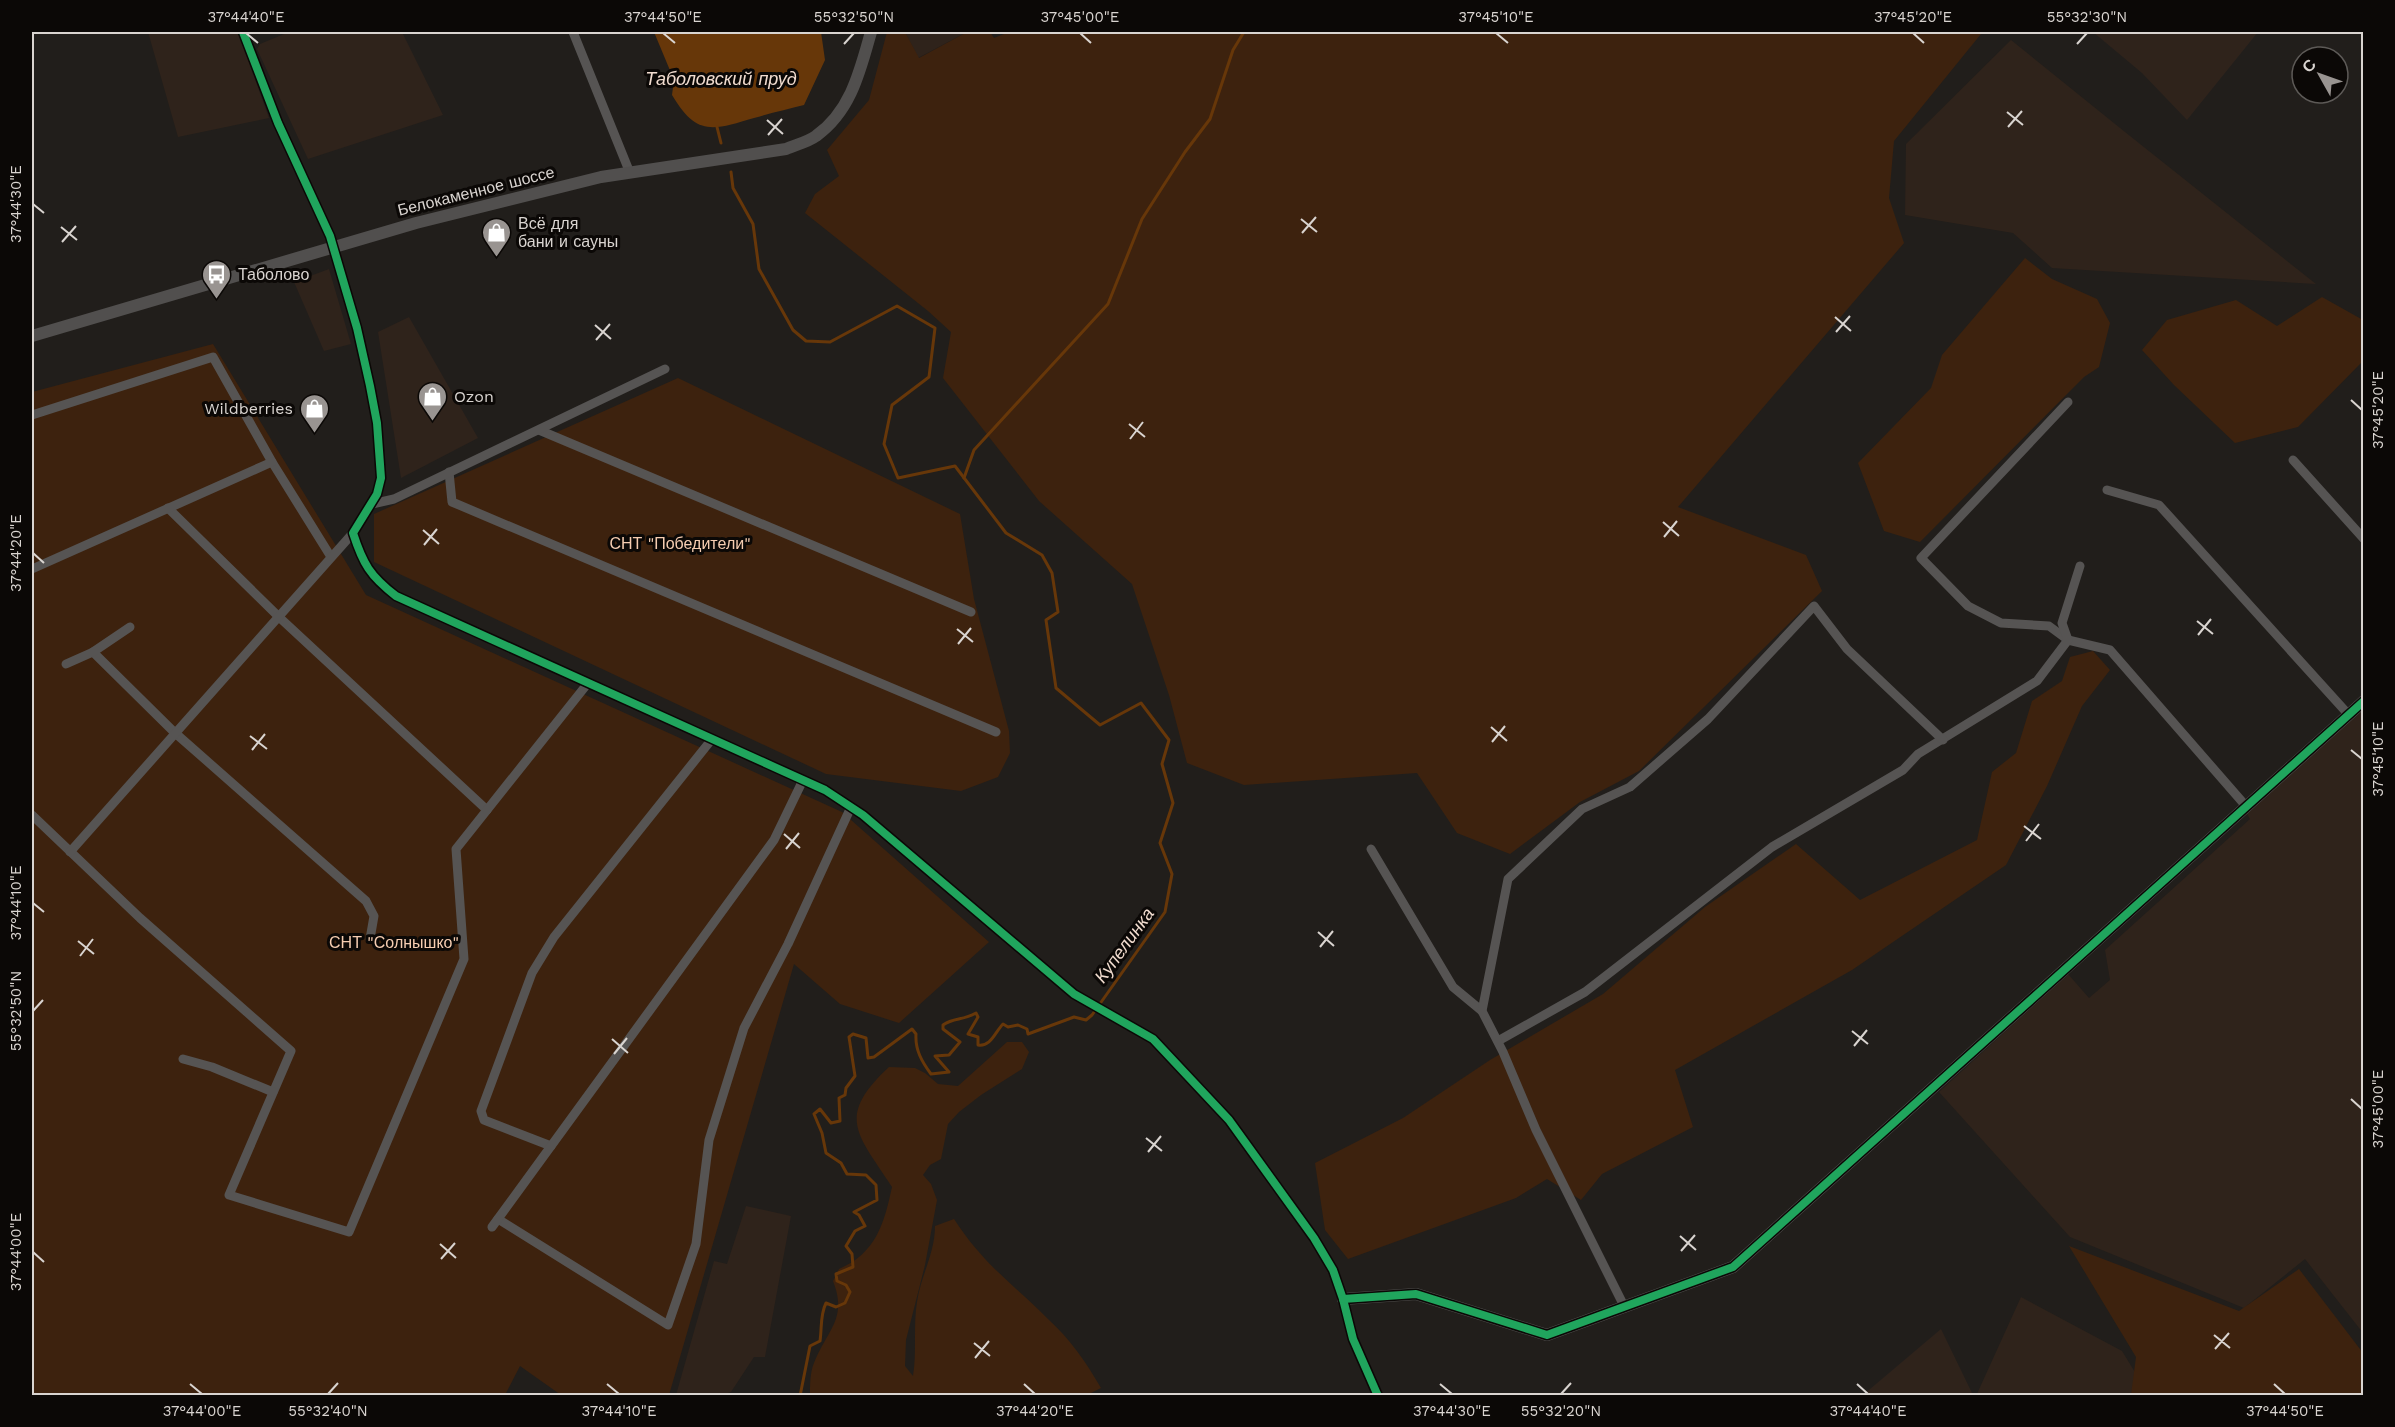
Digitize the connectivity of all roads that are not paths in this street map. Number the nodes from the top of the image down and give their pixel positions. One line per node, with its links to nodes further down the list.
1 (243, 32): 5 (street)
2 (573, 32): 4 (street)
3 (871, 32): 4 (street, Белокаменное шоссе)
4 (630, 173): 5 (street, Белокаменное шоссе)
5 (333, 246): 6 (street, Белокаменное шоссе); 15 (street)
6 (32, 336)
7 (665, 369): 10 (street)
8 (2068, 402): 25 (street)
9 (32, 415): 12 (street)
10 (539, 430): 13 (street); 22 (street)
11 (2293, 460): 18 (street)
12 (272, 462): 16 (street); 19 (street)
13 (449, 472): 15 (street); 32 (street)
14 (2107, 489): 30 (street)
15 (372, 504): 17 (street)
16 (168, 508): 21 (street); 23 (street)
17 (353, 533): 19 (street); 28 (street)
18 (2364, 539)
19 (331, 557): 23 (street)
20 (2080, 566): 25 (street)
21 (32, 568)
22 (971, 612)
23 (280, 618): 31 (street); 38 (street)
24 (130, 627): 26 (street)
25 (2068, 640): 34 (street); 36 (street)
26 (93, 652): 27 (street); 31 (street)
27 (66, 664)
28 (588, 683): 33 (street); 38 (street)
29 (2364, 701): 30 (street)
30 (2348, 714): 36 (street)
31 (174, 732): 41 (street); 42 (street)
32 (996, 732)
33 (712, 739): 35 (street); 47 (street)
34 (1942, 740): 43 (street); 44 (street)
35 (803, 780): 37 (street); 47 (street)
36 (2246, 805): 49 (street)
37 (851, 807): 47 (street); 48 (street)
38 (487, 810): 46 (street)
39 (32, 815): 41 (street)
40 (1371, 849): 43 (street)
41 (70, 852): 46 (street)
42 (370, 939)
43 (1482, 1011): 44 (street)
44 (1498, 1041): 49 (street)
45 (183, 1059): 46 (street)
46 (273, 1092)
47 (551, 1146)
48 (1343, 1299): 49 (street); 50 (street)
49 (1624, 1308)
50 (1378, 1395)

